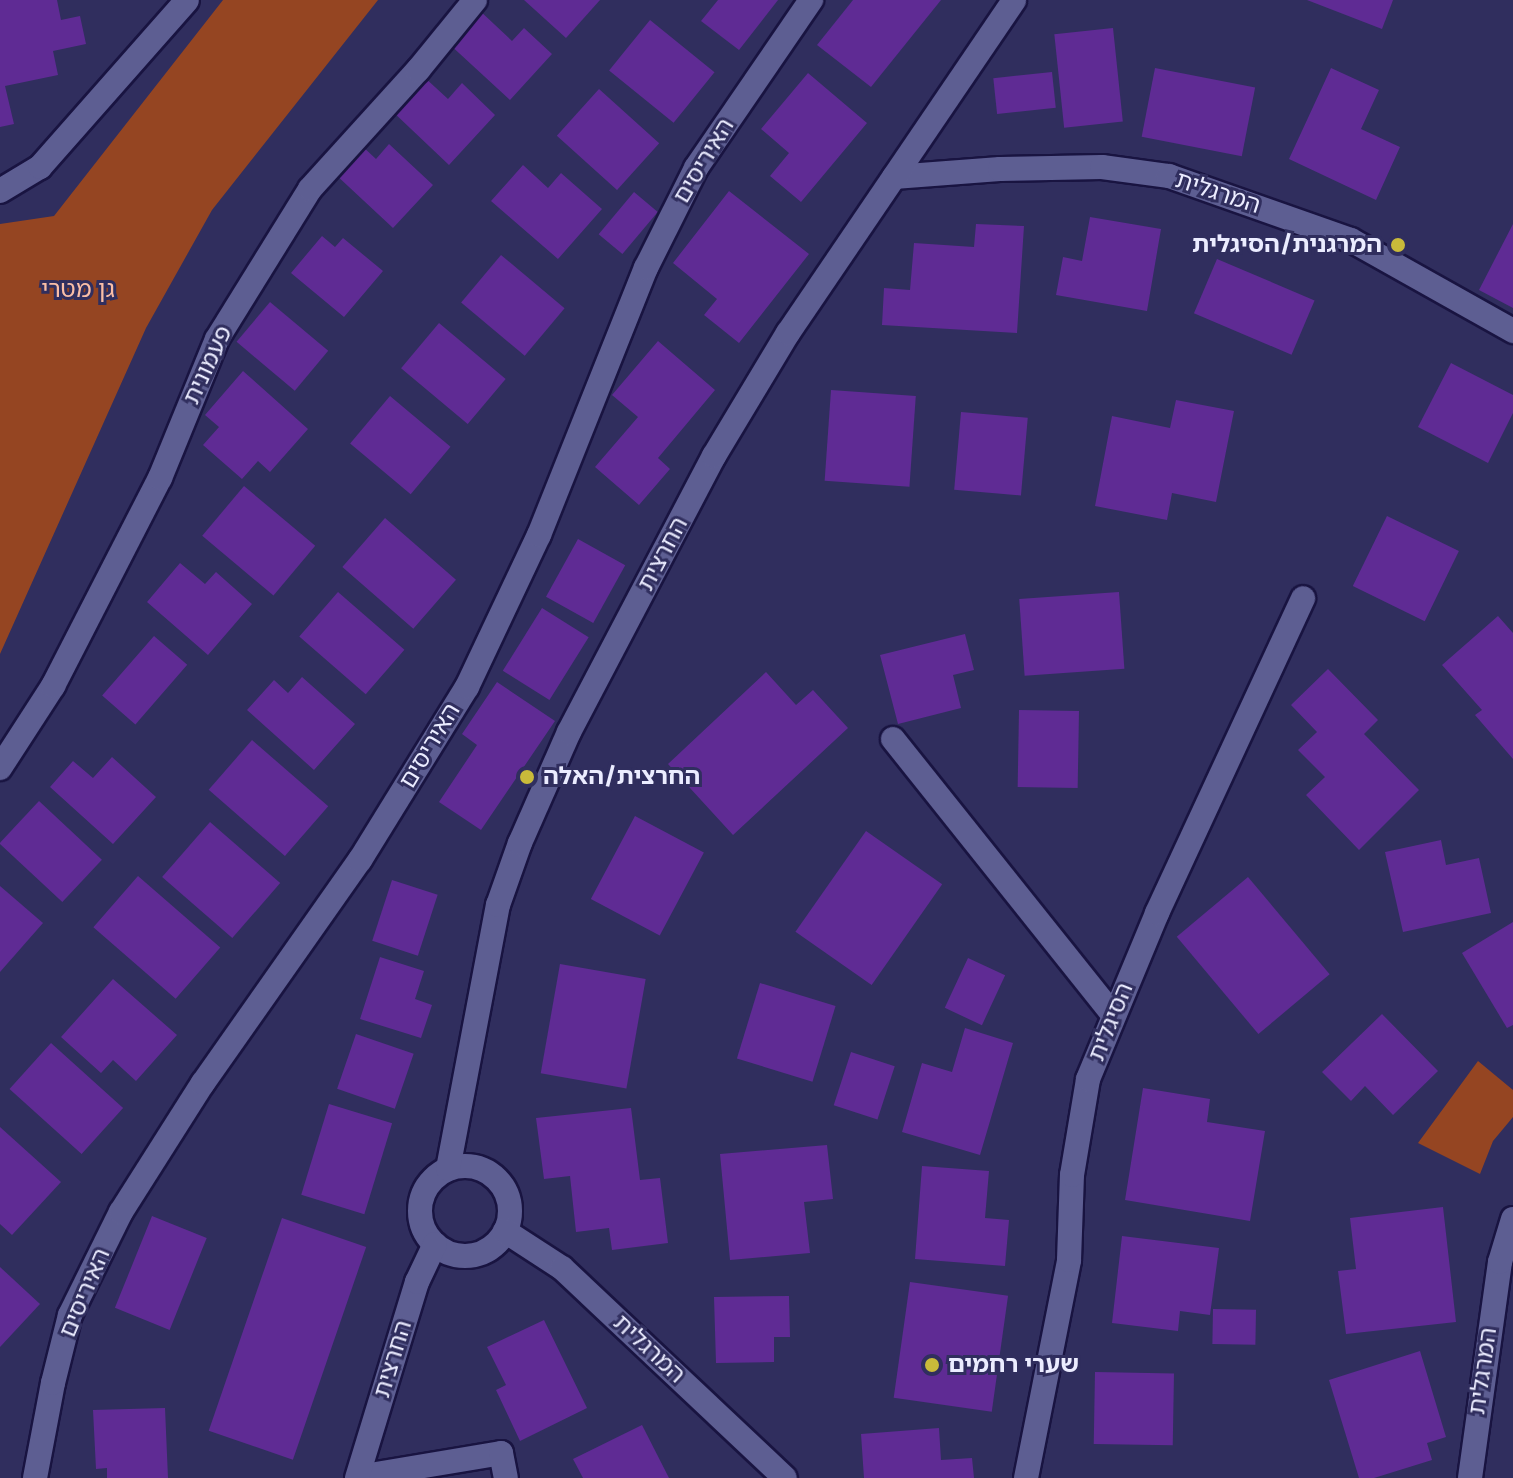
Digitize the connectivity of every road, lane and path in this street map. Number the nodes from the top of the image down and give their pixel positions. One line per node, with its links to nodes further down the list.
1 (187, 0): 6 (street)
2 (475, 0): 10 (street, פעמונית)
3 (811, 0): 16 (street, האיריסים)
4 (1014, 0): 5 (street, החרצית)
5 (894, 177): 7 (street, המרגלית); 12 (street, החרצית)
6 (0, 191)
7 (1513, 331)
8 (1303, 598): 11 (street, הסיגלית)
9 (893, 739): 11 (street)
10 (0, 768)
11 (1112, 1013): 20 (street, הסיגלית)
12 (448, 1169): 14 (street); 15 (street)
13 (1513, 1219): 21 (street, המרגלית)
14 (505, 1231): 15 (street); 19 (street, המרגלית)
15 (435, 1244): 17 (street, החרצית)
16 (35, 1478)
17 (357, 1478): 18 (street)
18 (506, 1478)
19 (785, 1478)
20 (1026, 1478)
21 (1470, 1478)

